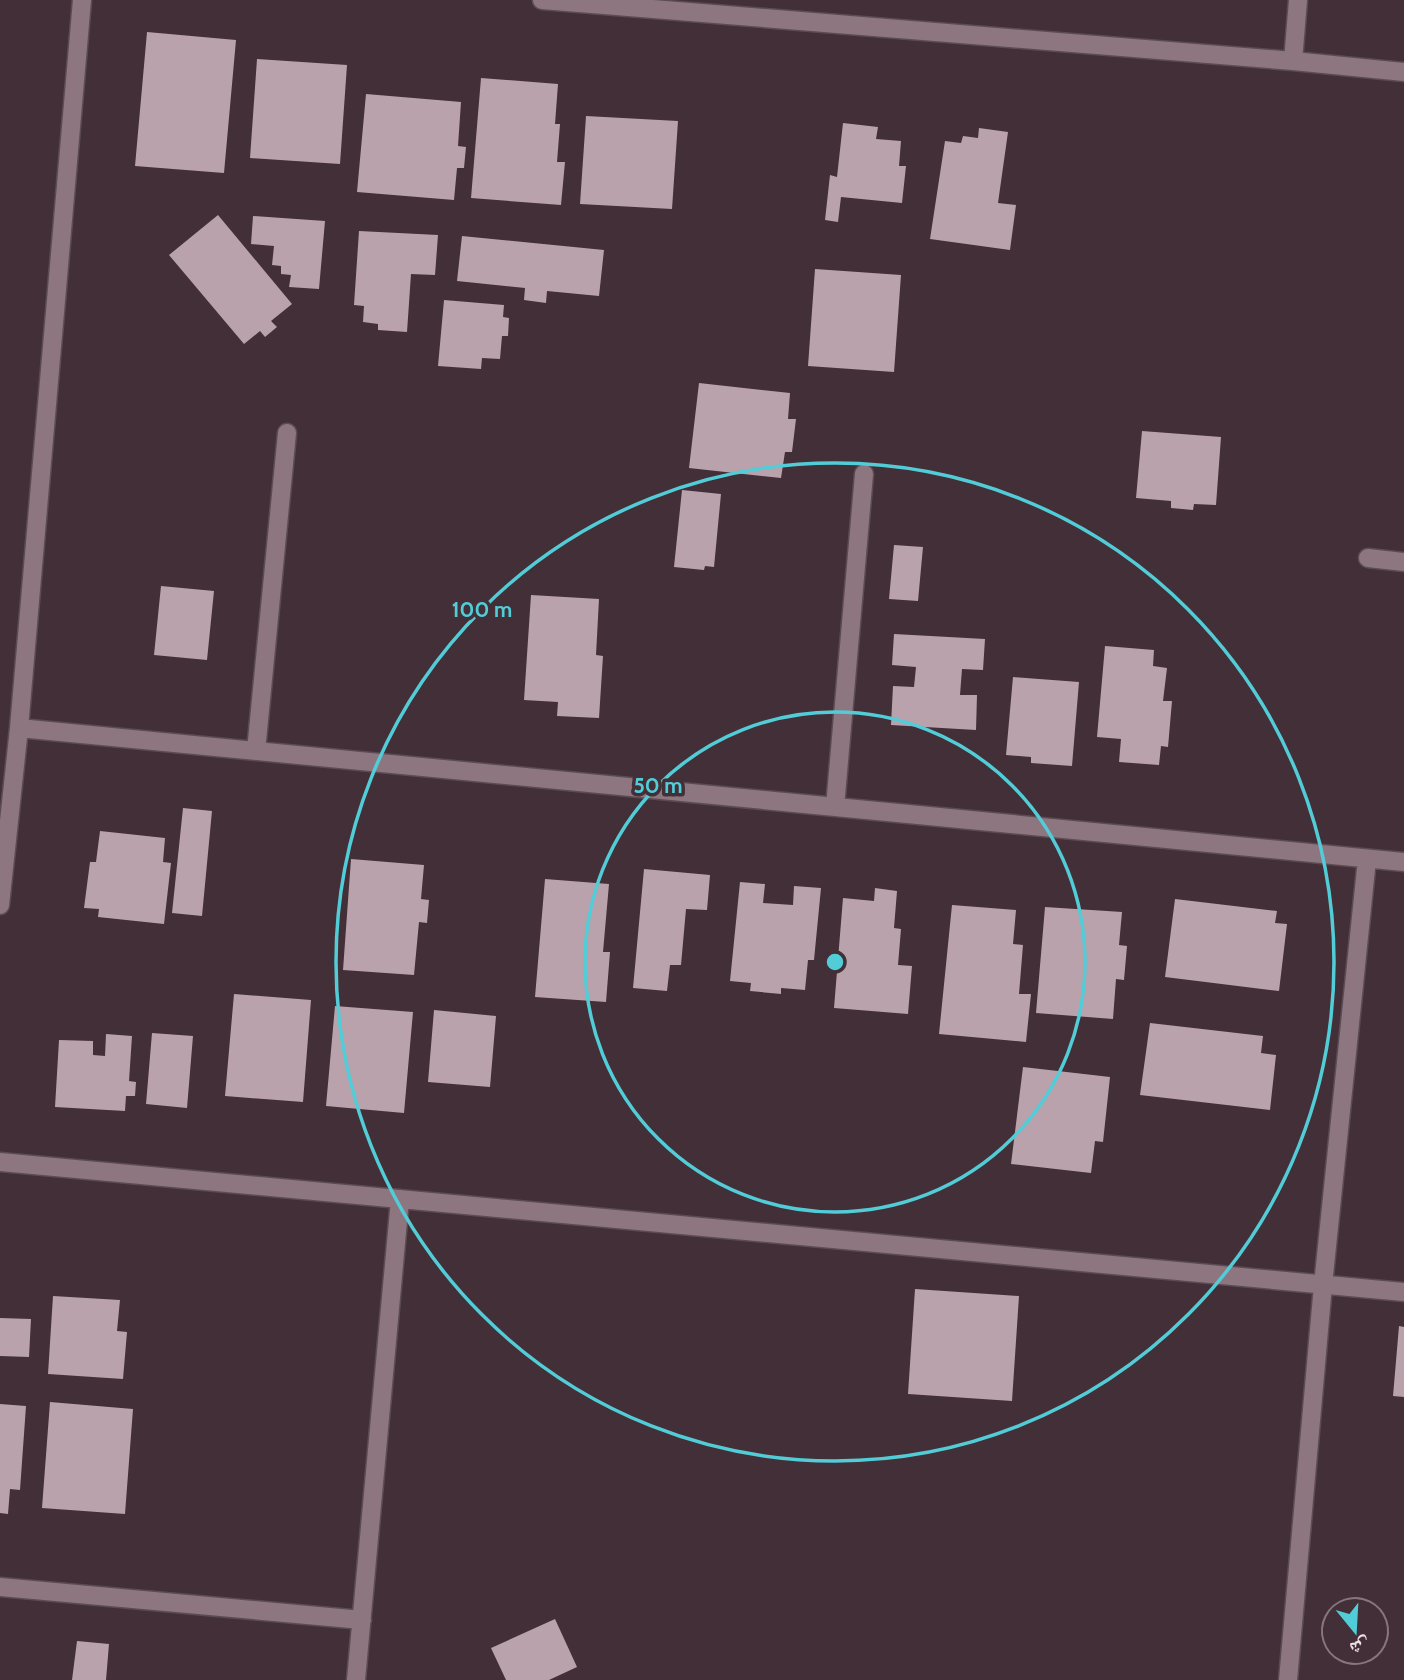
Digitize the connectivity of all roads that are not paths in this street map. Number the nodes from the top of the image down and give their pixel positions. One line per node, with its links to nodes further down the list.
1 (82, 0): 10 (street)
2 (541, 0): 4 (street)
3 (1298, 0): 4 (street)
4 (1293, 61): 5 (street)
5 (1404, 72)
6 (287, 433): 11 (street)
7 (864, 474): 12 (street)
8 (1368, 558): 9 (street)
9 (1404, 562)
10 (19, 729): 11 (street); 15 (street)
11 (256, 751): 12 (street)
12 (835, 807): 13 (street)
13 (1367, 859): 14 (street); 18 (street)
14 (1404, 862)
15 (0, 905)
16 (0, 1162): 17 (street)
17 (400, 1199): 18 (street); 21 (street)
18 (1323, 1285): 19 (street); 23 (street)
19 (1404, 1292)
20 (0, 1587): 21 (street)
21 (362, 1620): 22 (street)
22 (356, 1680)
23 (1288, 1680)

